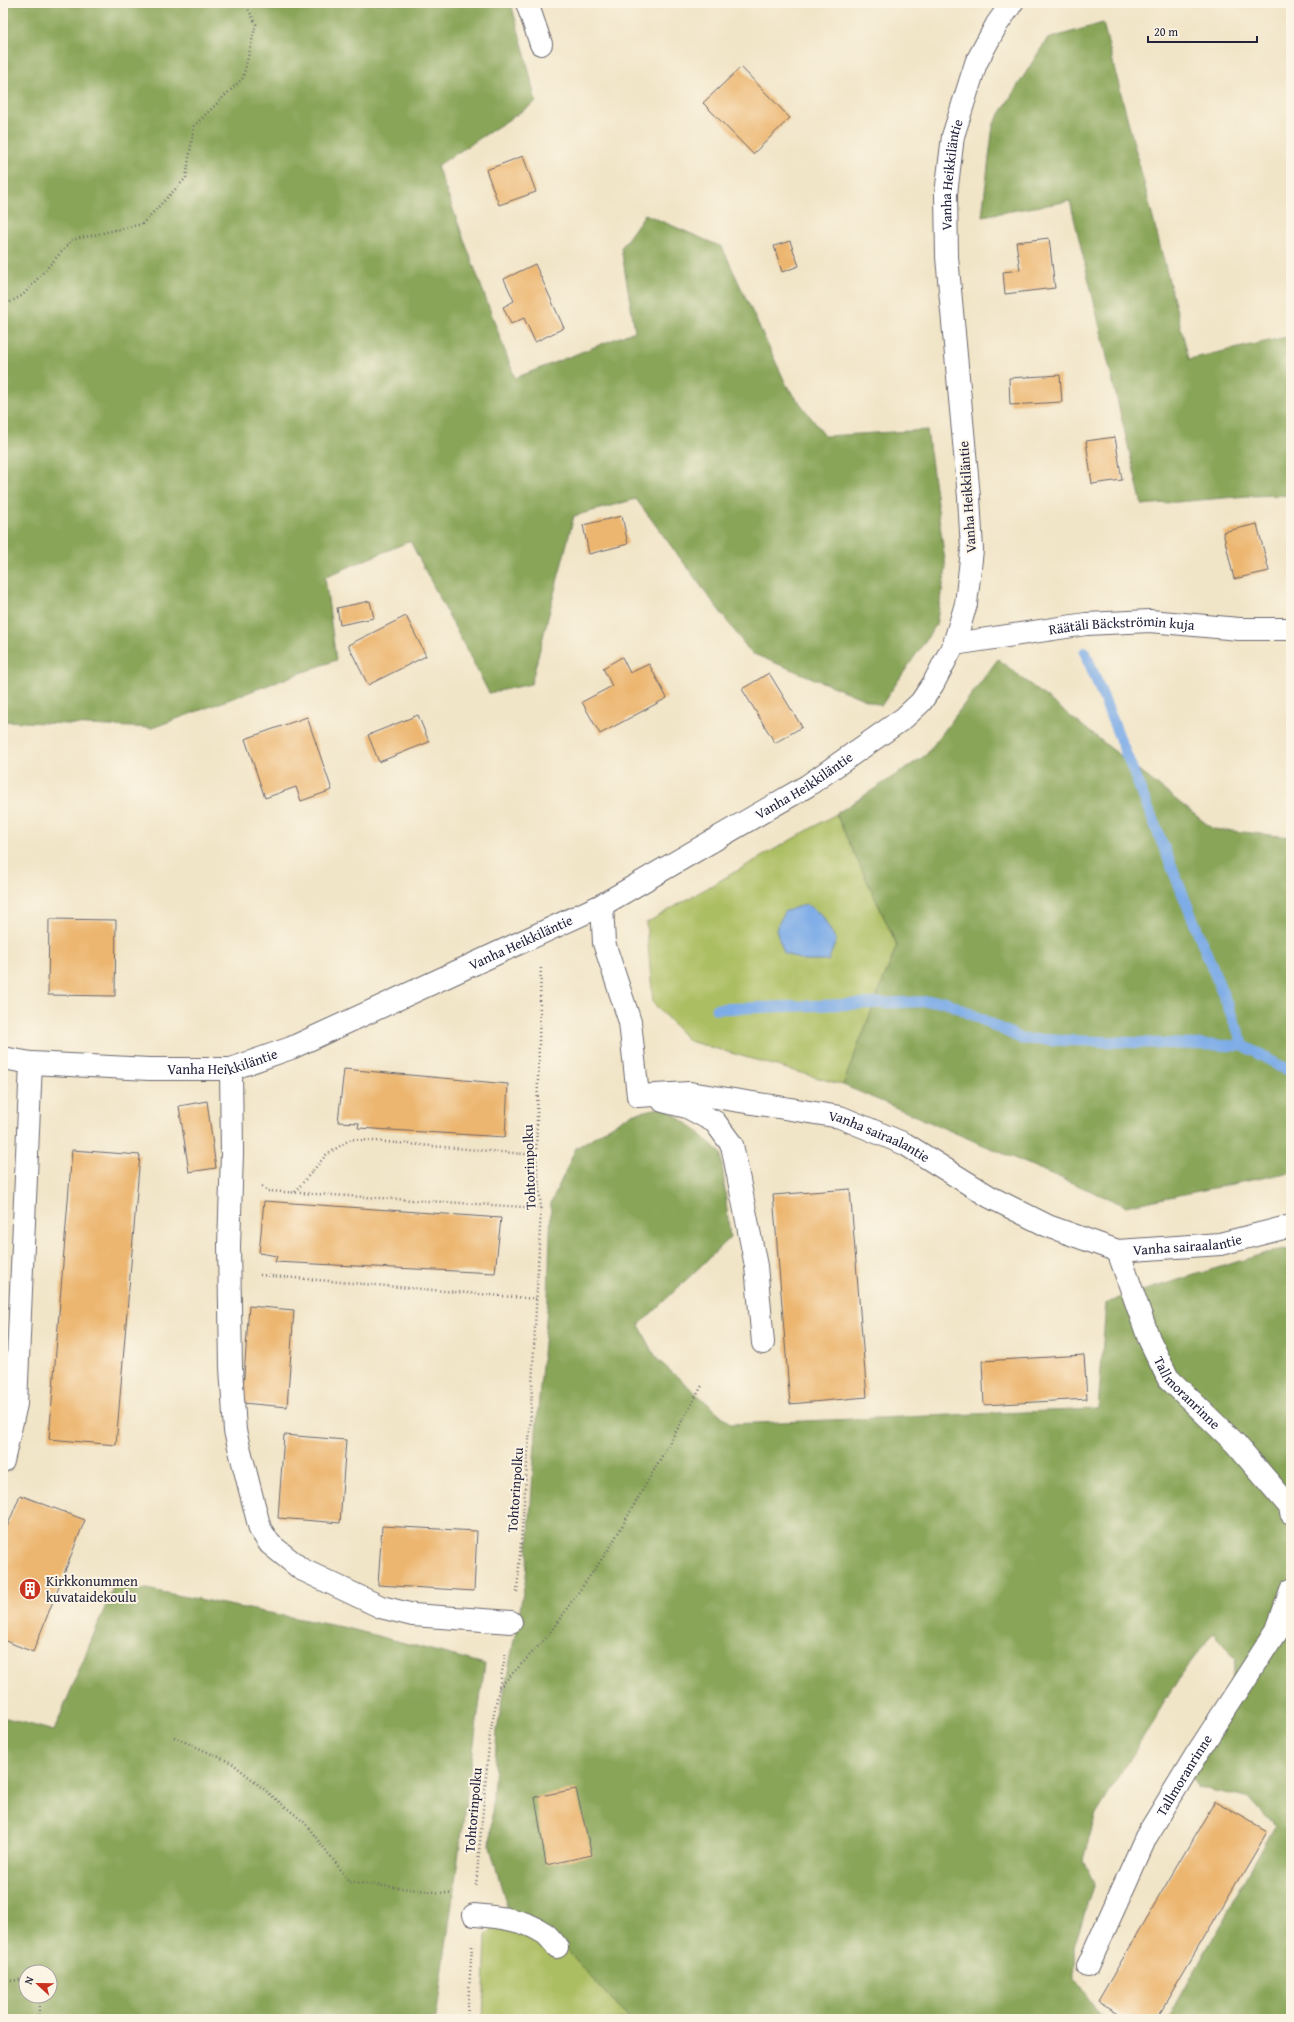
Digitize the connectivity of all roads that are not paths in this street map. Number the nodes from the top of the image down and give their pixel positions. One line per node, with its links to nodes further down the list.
1 (527, 3): 3 (street)
2 (1012, 3): 5 (street, Vanha Heikkiläntie)
3 (541, 44)
4 (1291, 630): 5 (street, Räätäli Bäckströmin kuja)
5 (954, 644): 6 (street, Vanha Heikkiläntie)
6 (602, 905): 9 (street, Vanha Heikkiläntie); 10 (street)
7 (3, 1058): 8 (street, Vanha Heikkiläntie)
8 (31, 1063): 9 (street, Vanha Heikkiläntie); 14 (street)
9 (231, 1069): 17 (street)
10 (638, 1096): 12 (street, Vanha sairaalantie); 13 (street)
11 (1291, 1226): 12 (street, Vanha sairaalantie)
12 (1118, 1251): 15 (street, Tallmoranrinne)
13 (763, 1343)
14 (3, 1461)
15 (1291, 1513)
16 (1291, 1590): 20 (street, Tallmoranrinne)
17 (511, 1622)
18 (475, 1906): 19 (street)
19 (556, 1947)
20 (1088, 1966)

